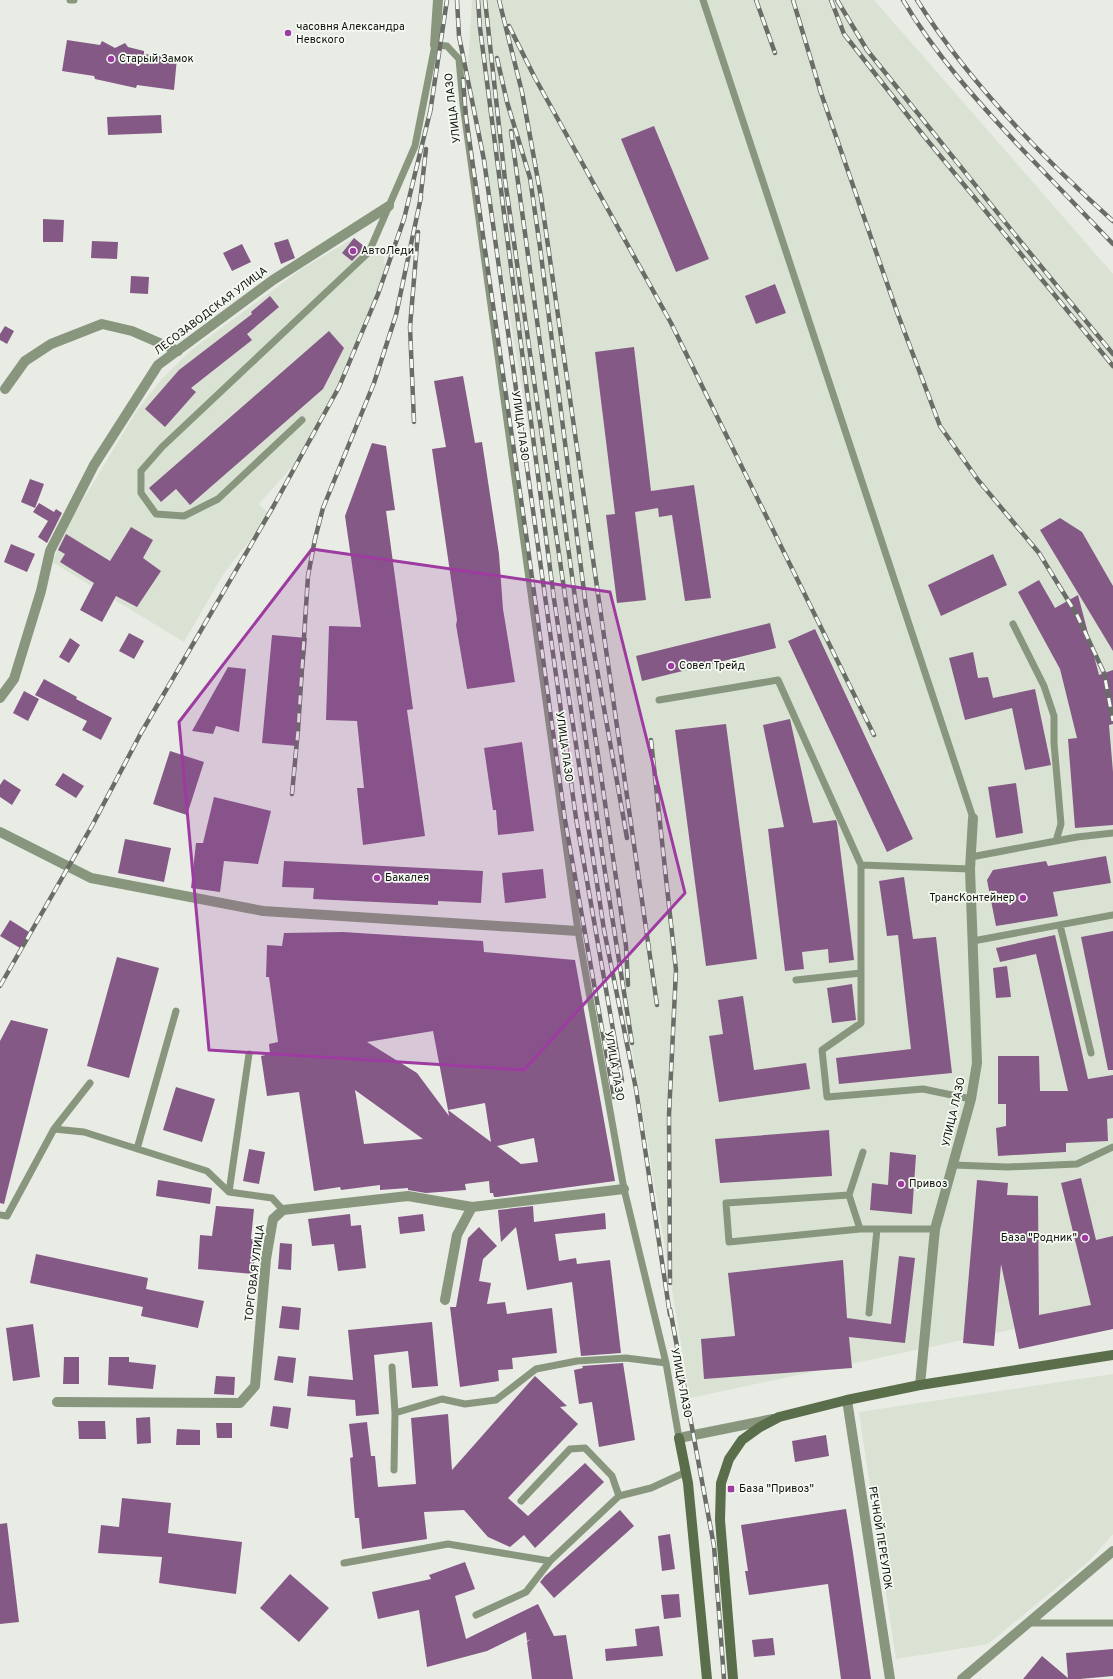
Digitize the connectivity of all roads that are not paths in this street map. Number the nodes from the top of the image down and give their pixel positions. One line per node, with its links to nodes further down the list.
1 (70, 0): 2 (lane)
2 (74, 0)
3 (438, 0): 5 (street)
4 (703, 0): 13 (lane)
5 (435, 45): 6 (lane, УЛИЦА ЛАЗО); 22 (lane, УЛИЦА ЛАЗО)
6 (389, 206): 7 (street, ЛЕСОЗАВОДСКАЯ УЛИЦА); 9 (lane, УЛИЦА ЛАЗО)
7 (178, 351): 8 (street); 11 (street, ЛЕСОЗАВОДСКАЯ УЛИЦА)
8 (5, 389)
9 (302, 420)
10 (1013, 624): 16 (lane)
11 (0, 698)
12 (658, 700): 18 (lane)
13 (973, 818): 17 (street, УЛИЦА ЛАЗО)
14 (0, 832): 22 (street)
15 (1113, 833): 16 (lane)
16 (1056, 841): 17 (lane)
17 (971, 857): 19 (street, УЛИЦА ЛАЗО)
18 (861, 865): 19 (lane); 24 (lane)
19 (970, 869): 23 (street, УЛИЦА ЛАЗО)
20 (1113, 915): 21 (lane)
21 (1060, 925): 23 (lane); 27 (lane)
22 (578, 931): 36 (lane, УЛИЦА ЛАЗО)
23 (973, 941): 30 (street, УЛИЦА ЛАЗО)
24 (861, 973): 25 (lane); 30 (lane)
25 (796, 980)
26 (176, 1011): 33 (lane)
27 (1091, 1053)
28 (249, 1054): 37 (lane)
29 (90, 1083): 31 (lane)
30 (971, 1099): 35 (street, УЛИЦА ЛАЗО)
31 (54, 1129): 33 (lane); 41 (lane)
32 (1113, 1146): 35 (lane)
33 (137, 1149): 37 (lane)
34 (863, 1152): 38 (lane)
35 (953, 1165): 44 (street, УЛИЦА ЛАЗО)
36 (624, 1189): 39 (street); 48 (lane, УЛИЦА ЛАЗО)
37 (229, 1192): 40 (lane)
38 (849, 1195): 42 (lane); 42 (lane)
39 (472, 1207): 40 (street); 45 (street)
40 (282, 1210): 52 (street, ТОРГОВАЯ УЛИЦА)
41 (0, 1215)
42 (860, 1229): 43 (lane)
43 (877, 1229): 44 (lane); 46 (lane)
44 (935, 1230): 50 (street, УЛИЦА ЛАЗО)
45 (445, 1300)
46 (870, 1312)
47 (1113, 1355): 50 (main road)
48 (666, 1363): 53 (lane); 55 (lane, УЛИЦА ЛАЗО)
49 (392, 1367): 53 (lane)
50 (920, 1385): 51 (main road)
51 (847, 1400): 54 (main road); 68 (street, РЕЧНОЙ ПЕРЕУЛОК)
52 (57, 1402)
53 (395, 1413): 56 (lane)
54 (779, 1418): 55 (street); 67 (main road)
55 (679, 1438): 57 (main road, УЛИЦА ЛАЗО)
56 (394, 1470)
57 (686, 1472): 58 (lane); 66 (main road, УЛИЦА ЛАЗО)
58 (619, 1496): 59 (lane); 61 (lane)
59 (521, 1501)
60 (1113, 1551): 64 (street)
61 (550, 1561): 62 (lane); 63 (lane)
62 (344, 1564)
63 (476, 1615)
64 (1029, 1623): 65 (lane); 69 (street)
65 (1113, 1623)
66 (707, 1679)
67 (733, 1679)
68 (890, 1679)
69 (962, 1679)

